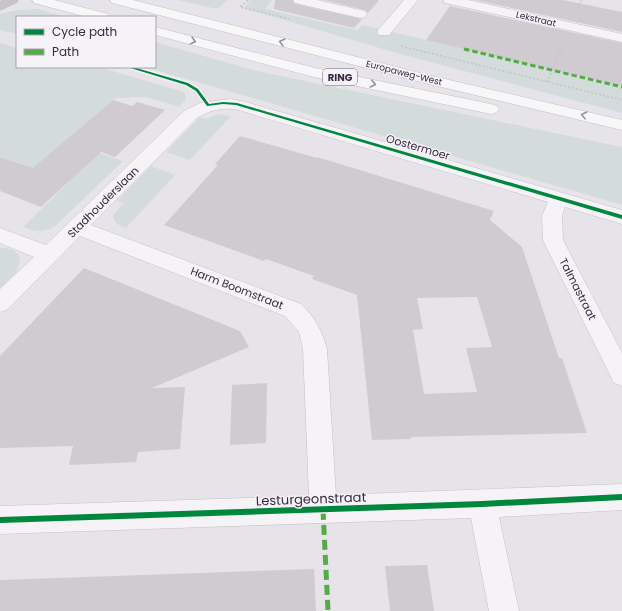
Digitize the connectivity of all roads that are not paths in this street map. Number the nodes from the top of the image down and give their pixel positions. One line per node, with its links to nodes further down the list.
1 (12, 0): 7 (main road)
2 (39, 0): 9 (main road)
3 (117, 0): 14 (main road, Europaweg-West / RING, one-way to 3)
4 (300, 0): 8 (street)
5 (410, 0): 11 (street)
6 (450, 0): 12 (street, Lekstraat)
7 (0, 7)
8 (360, 14)
9 (99, 16)
10 (156, 31): 15 (main road, Europaweg-West / RING, one-way to 15)
11 (384, 32)
12 (622, 38)
13 (208, 105): 16 (street, Oostermoer); 18 (street, Stadhouderslaan)
14 (622, 125)
15 (622, 139)
16 (559, 199): 17 (street, Oostermoer); 22 (street, Talmastraat)
17 (622, 217)
18 (77, 227): 20 (street, Stadhouderslaan); 25 (street, Harm Boomstraat)
19 (0, 235): 20 (street)
20 (50, 255): 21 (street, Stadhouderslaan)
21 (0, 303)
22 (622, 376)
23 (622, 497): 24 (street, Lesturgeonstraat)
24 (482, 504): 25 (street, Lesturgeonstraat); 27 (street)
25 (323, 510): 26 (street, Lesturgeonstraat)
26 (0, 520)
27 (504, 611)

